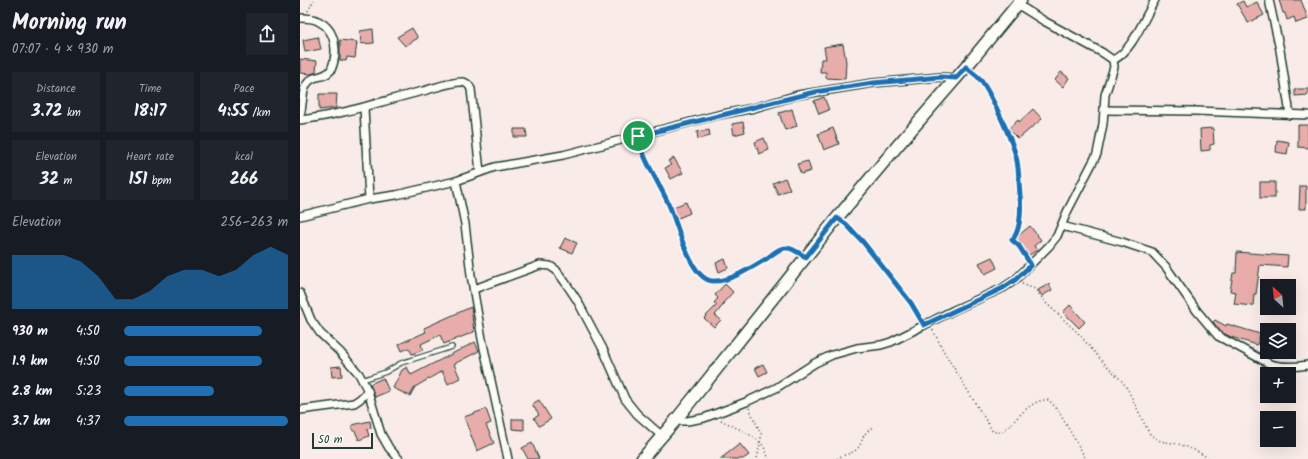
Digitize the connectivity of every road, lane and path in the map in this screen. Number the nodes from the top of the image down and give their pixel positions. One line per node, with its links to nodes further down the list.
1 (314, 0): 5 (path)
2 (1155, 0): 6 (street)
3 (1269, 0): 11 (street)
4 (1019, 2): 6 (street); 7 (main road)
5 (302, 16): 12 (street)
6 (1113, 60): 10 (street)
7 (966, 67): 8 (main road); 23 (path)
8 (956, 78): 15 (street); 20 (main road)
9 (364, 108): 14 (street); 16 (street); 18 (street)
10 (1104, 110): 11 (street); 21 (street)
11 (1290, 114): 13 (street)
12 (300, 115)
13 (1308, 115)
14 (300, 120)
15 (638, 136): 16 (street); 22 (path)
16 (480, 172): 17 (street)
17 (456, 182): 18 (street); 25 (street)
18 (369, 199): 19 (street)
19 (300, 216)
20 (837, 218): 22 (main road); 27 (path)
21 (1062, 226): 23 (street); 29 (street)
22 (806, 257): 35 (main road)
23 (1031, 265): 24 (street)
24 (1015, 280): 27 (street); 46 (path)
25 (474, 289): 37 (street); 40 (street)
26 (300, 293): 30 (street)
27 (927, 324): 32 (street); 45 (path)
28 (452, 346): 30 (lane)
29 (1308, 365)
30 (362, 380): 31 (street)
31 (368, 391): 33 (street); 39 (street)
32 (746, 402): 34 (street); 38 (path)
33 (300, 410)
34 (713, 415): 35 (street); 38 (path)
35 (675, 421): 37 (main road)
36 (874, 427): 44 (path)
37 (662, 436): 41 (main road)
38 (760, 443): 42 (path); 43 (path)
39 (399, 459)
40 (508, 459)
41 (642, 459)
42 (757, 459)
43 (769, 459)
44 (837, 459)
45 (1086, 459)
46 (1210, 459)

